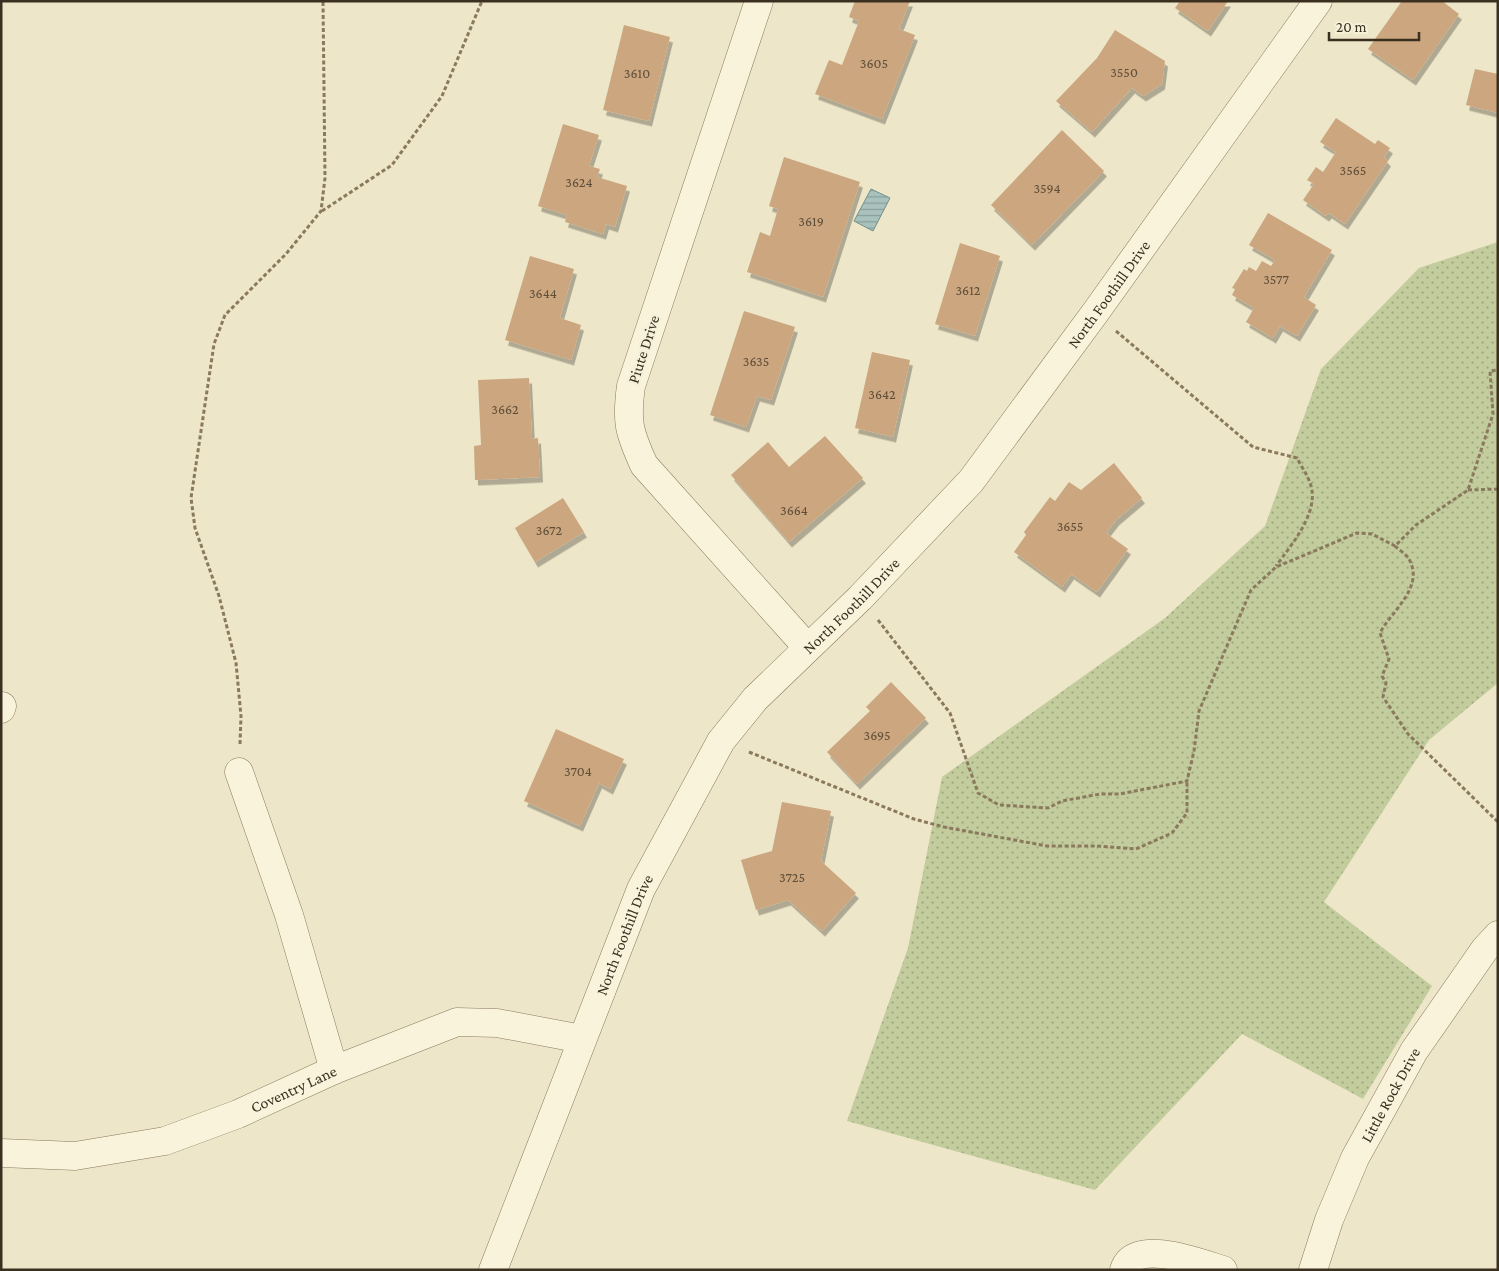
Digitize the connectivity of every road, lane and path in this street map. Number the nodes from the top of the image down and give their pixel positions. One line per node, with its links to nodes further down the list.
1 (323, 1): 5 (path)
2 (482, 1): 5 (path)
3 (759, 1): 13 (street, Piute Drive)
4 (1318, 1): 6 (street, North Foothill Drive)
5 (321, 211): 15 (path)
6 (1095, 313): 11 (path); 12 (street, North Foothill Drive)
7 (1498, 370): 9 (path)
8 (1498, 488): 9 (path)
9 (1468, 490): 10 (path)
10 (1395, 546): 11 (path); 17 (path)
11 (1276, 567): 16 (path)
12 (860, 598): 13 (street, North Foothill Drive); 16 (path)
13 (807, 648): 14 (street, North Foothill Drive)
14 (721, 741): 16 (path); 19 (street, North Foothill Drive)
15 (240, 772): 20 (street)
16 (1187, 781)
17 (1498, 822)
18 (1498, 935): 25 (street, Little Rock Drive)
19 (582, 1039): 20 (street, Coventry Lane); 22 (street, North Foothill Drive)
20 (334, 1070): 21 (street, Coventry Lane)
21 (1, 1153)
22 (493, 1270)
23 (1124, 1270): 24 (street)
24 (1223, 1270)
25 (1313, 1270)

